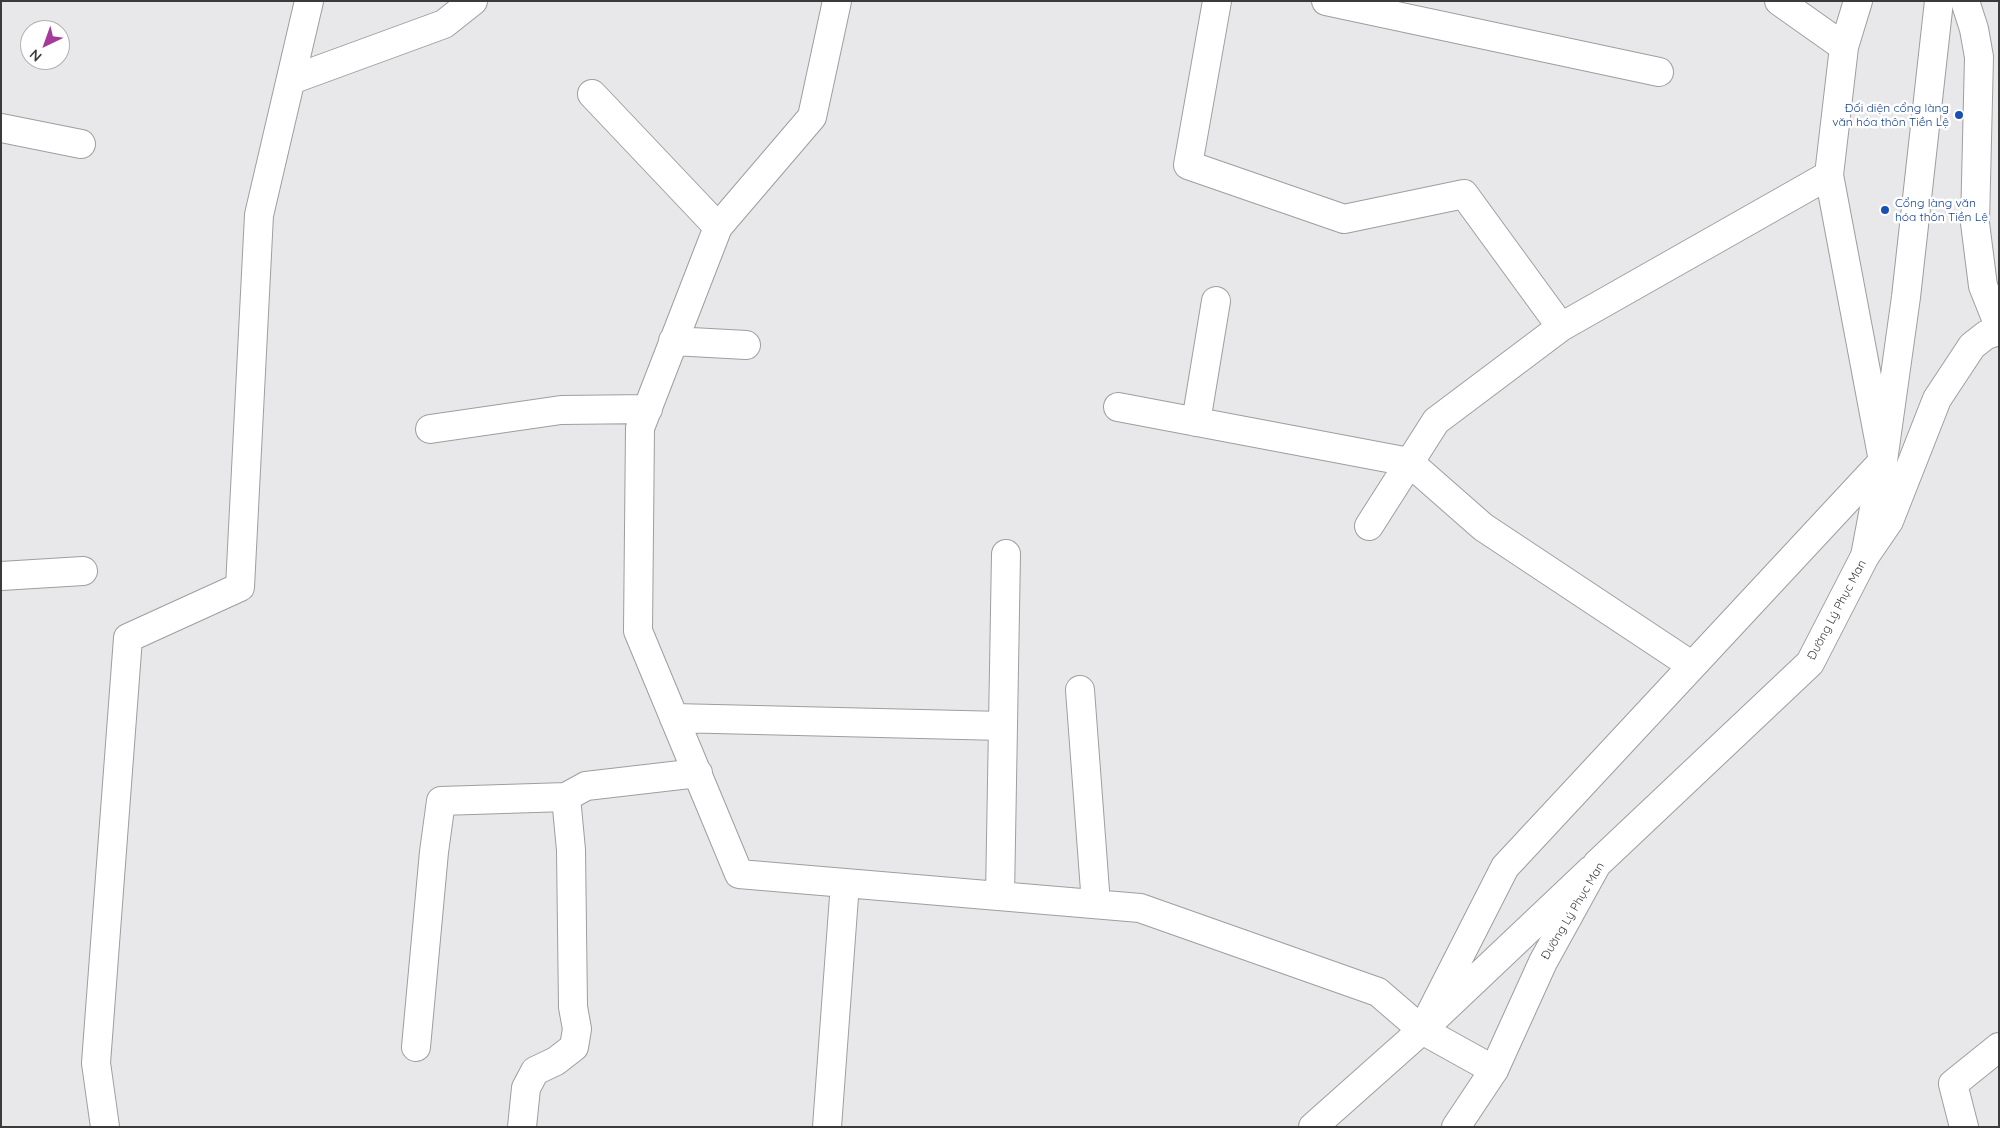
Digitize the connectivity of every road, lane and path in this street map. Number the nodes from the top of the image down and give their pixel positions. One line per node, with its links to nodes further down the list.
1 (309, 1): 13 (street)
2 (473, 1): 13 (street)
3 (836, 1): 18 (street)
4 (1216, 1): 20 (street)
5 (1326, 1): 10 (street)
6 (1779, 1): 11 (street)
7 (1858, 1): 11 (street)
8 (1939, 1): 29 (street, Đường Lý Phục Man)
9 (1965, 1): 21 (street)
10 (1368, 6): 12 (street)
11 (1844, 47): 17 (street)
12 (1659, 72)
13 (291, 80): 50 (street)
14 (592, 94): 18 (street)
15 (1, 128): 16 (street)
16 (81, 144)
17 (1829, 175): 20 (street); 29 (street)
18 (718, 226): 23 (street)
19 (1216, 301): 27 (street)
20 (1561, 326): 30 (street)
21 (1999, 326)
22 (1999, 331): 33 (street)
23 (673, 341): 24 (street); 26 (street)
24 (746, 345)
25 (1118, 407): 27 (street)
26 (648, 409): 28 (street); 38 (street)
27 (1196, 422): 30 (street)
28 (430, 429)
29 (1883, 461): 33 (street, Đường Lý Phục Man); 36 (street)
30 (1409, 462): 31 (street); 36 (street)
31 (1368, 526)
32 (1006, 554): 39 (street)
33 (1865, 556): 42 (street, Đường Lý Phục Man)
34 (82, 571): 35 (street)
35 (1, 576)
36 (1691, 665): 46 (street)
37 (1080, 690): 45 (street)
38 (674, 718): 39 (street); 40 (street)
39 (1003, 726): 44 (street)
40 (698, 773): 41 (street); 43 (street)
41 (566, 797): 47 (street); 51 (street)
42 (1597, 864): 46 (street); 49 (street, Đường Lý Phục Man)
43 (844, 883): 44 (street); 52 (street)
44 (1000, 896): 45 (street)
45 (1096, 904): 46 (street)
46 (1422, 1030): 49 (street); 53 (street)
47 (416, 1047)
48 (1999, 1047): 55 (street)
49 (1494, 1070): 54 (street, Đường Lý Phục Man)
50 (105, 1127)
51 (522, 1127)
52 (827, 1127)
53 (1313, 1127)
54 (1456, 1127)
55 (1964, 1127)

